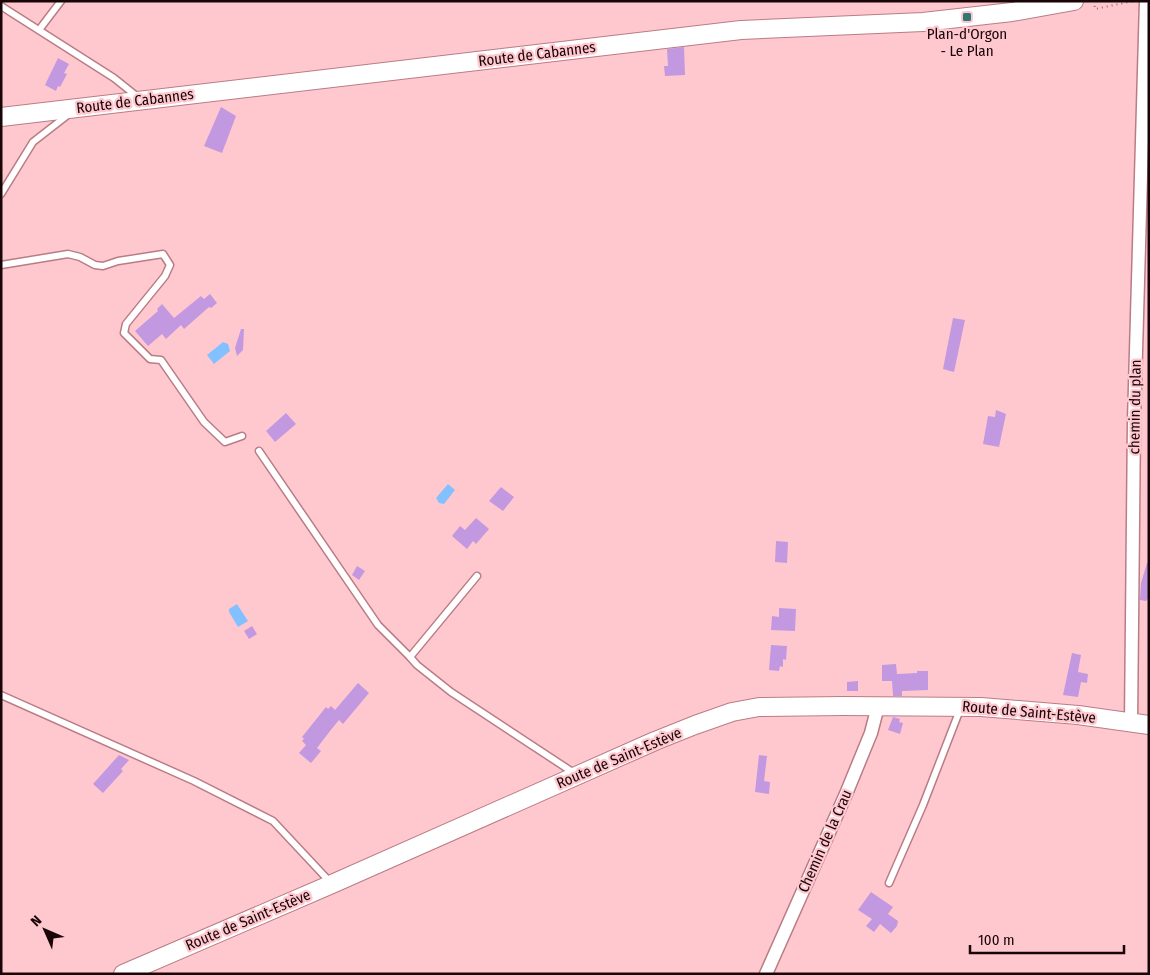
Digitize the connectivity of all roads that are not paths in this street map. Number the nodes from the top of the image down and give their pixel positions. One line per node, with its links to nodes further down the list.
1 (61, 1): 5 (lane)
2 (1074, 1): 6 (street, Route de Cabannes)
3 (1146, 1): 18 (street, chemin du plan)
4 (1, 6): 5 (lane)
5 (39, 30): 6 (lane)
6 (142, 100): 7 (street, Route de Cabannes)
7 (76, 108): 8 (street, Route de Cabannes); 9 (lane)
8 (1, 117)
9 (1, 194)
10 (1, 265): 11 (lane)
11 (242, 436)
12 (259, 451): 14 (lane)
13 (477, 576): 14 (lane)
14 (410, 657): 20 (lane)
15 (1, 695): 22 (lane)
16 (878, 706): 17 (street, Route de Saint-Estève); 20 (street, Route de Saint-Estève); 24 (street, Chemin de la Crau)
17 (962, 706): 18 (street, Route de Saint-Estève); 21 (lane)
18 (1131, 723): 19 (street, Route de Saint-Estève)
19 (1149, 725)
20 (578, 775): 22 (street, Route de Saint-Estève)
21 (890, 883)
22 (332, 884): 23 (street, Route de Saint-Estève)
23 (123, 974)
24 (766, 974)

